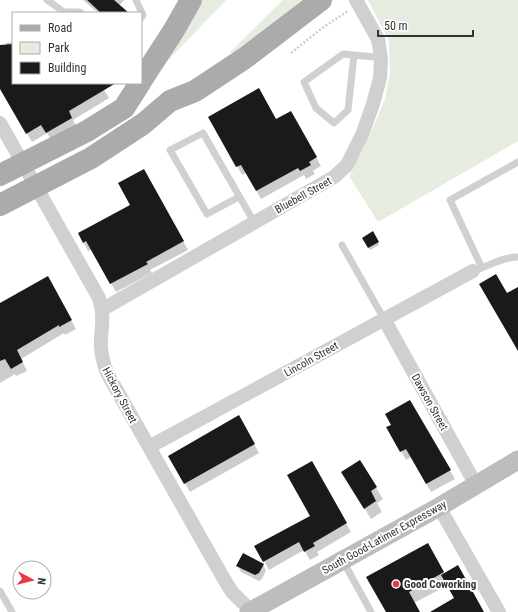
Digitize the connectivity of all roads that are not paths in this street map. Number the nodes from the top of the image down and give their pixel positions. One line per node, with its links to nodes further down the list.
1 (47, 0): 6 (lane)
2 (136, 0): 9 (lane)
3 (191, 0): 12 (main road)
4 (321, 0): 18 (main road)
5 (357, 2): 11 (street, Bluebell Street)
6 (64, 12)
7 (64, 12): 8 (lane)
8 (80, 12)
9 (142, 12)
10 (354, 55): 10 (lane); 11 (lane)
11 (380, 58): 21 (street, Bluebell Street)
12 (142, 79)
13 (139, 84): 16 (main road)
14 (0, 123): 16 (street, Hickory Street)
15 (518, 162): 24 (lane)
16 (23, 163): 17 (main road); 18 (street, Hickory Street)
17 (0, 175)
18 (36, 186): 20 (main road); 25 (street, Hickory Street)
19 (239, 197): 19 (lane); 21 (lane)
20 (0, 205)
21 (254, 222): 25 (street, Bluebell Street)
22 (342, 245): 26 (lane)
23 (518, 257): 24 (lane)
24 (478, 270): 26 (street, Lincoln Street)
25 (103, 309): 27 (street, Hickory Street)
26 (384, 319): 27 (street, Lincoln Street); 29 (street, Dawson Street)
27 (149, 447): 34 (street, Hickory Street)
28 (518, 460): 29 (main road, South Good-Latimer Expressway)
29 (476, 485): 30 (main road, South Good-Latimer Expressway)
30 (439, 507): 31 (main road, South Good-Latimer Expressway); 36 (street)
31 (342, 561): 34 (main road, South Good-Latimer Expressway); 35 (lane)
32 (0, 591): 33 (lane)
33 (12, 612)
34 (250, 612)
35 (371, 612)
36 (499, 612)

